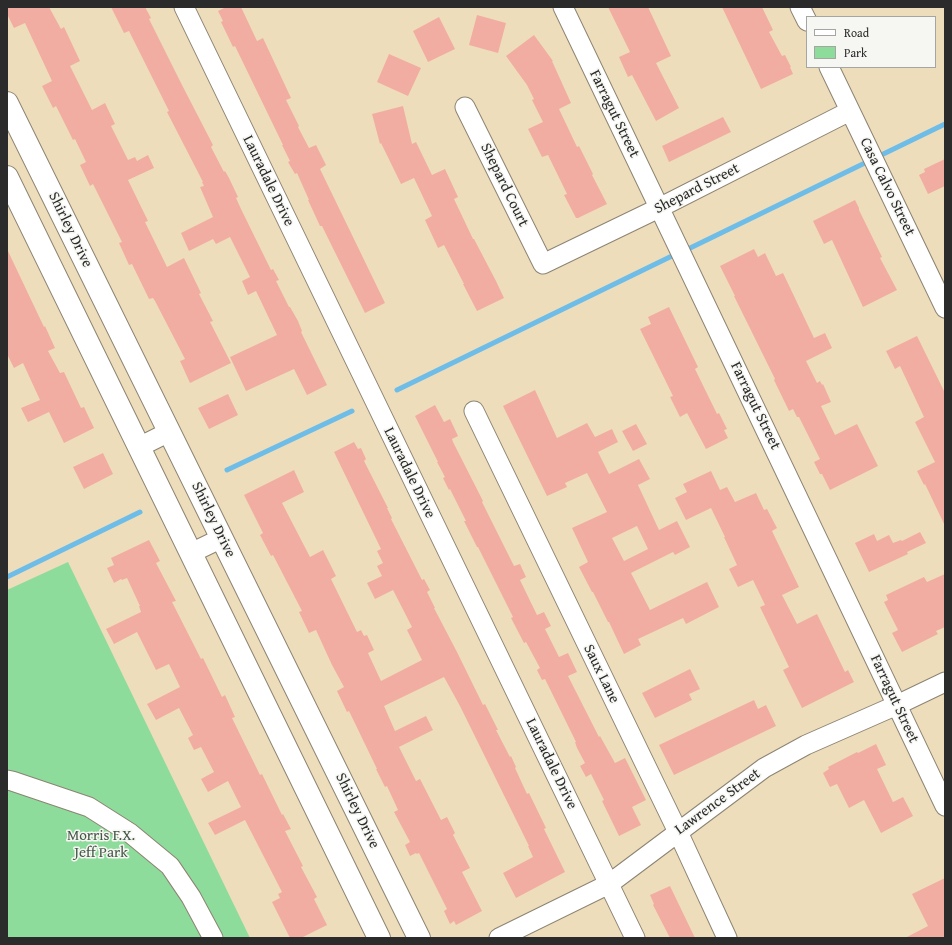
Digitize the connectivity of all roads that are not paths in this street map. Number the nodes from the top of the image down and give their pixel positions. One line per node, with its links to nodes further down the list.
1 (184, 7): 23 (street, Lauradale Drive)
2 (563, 7): 10 (street, Farragut Street)
3 (800, 7): 4 (street)
4 (806, 20)
5 (829, 68): 8 (street, Casa Calvo Street)
6 (7, 103): 14 (street, Shirley Drive)
7 (466, 107): 11 (street, Shepard Court)
8 (850, 111): 10 (street, Shepard Street); 12 (street, Casa Calvo Street)
9 (7, 177): 15 (street)
10 (659, 208): 11 (street, Shepard Street); 19 (street, Farragut Street)
11 (543, 264)
12 (945, 308)
13 (474, 411): 22 (street, Saux Lane)
14 (169, 432): 15 (street); 16 (street, Shirley Drive)
15 (139, 447): 17 (street)
16 (222, 538): 17 (street); 26 (street, Shirley Drive)
17 (191, 553): 25 (street)
18 (945, 682): 19 (street, Lawrence Street)
19 (897, 705): 21 (street, Farragut Street); 22 (street, Lawrence Street)
20 (7, 780): 24 (street)
21 (945, 806)
22 (678, 832): 23 (street, Lawrence Street); 29 (street, Saux Lane)
23 (609, 884): 27 (street, Lawrence Street); 28 (street, Lauradale Drive)
24 (212, 938)
25 (379, 938)
26 (419, 938)
27 (499, 938)
28 (635, 938)
29 (727, 938)

